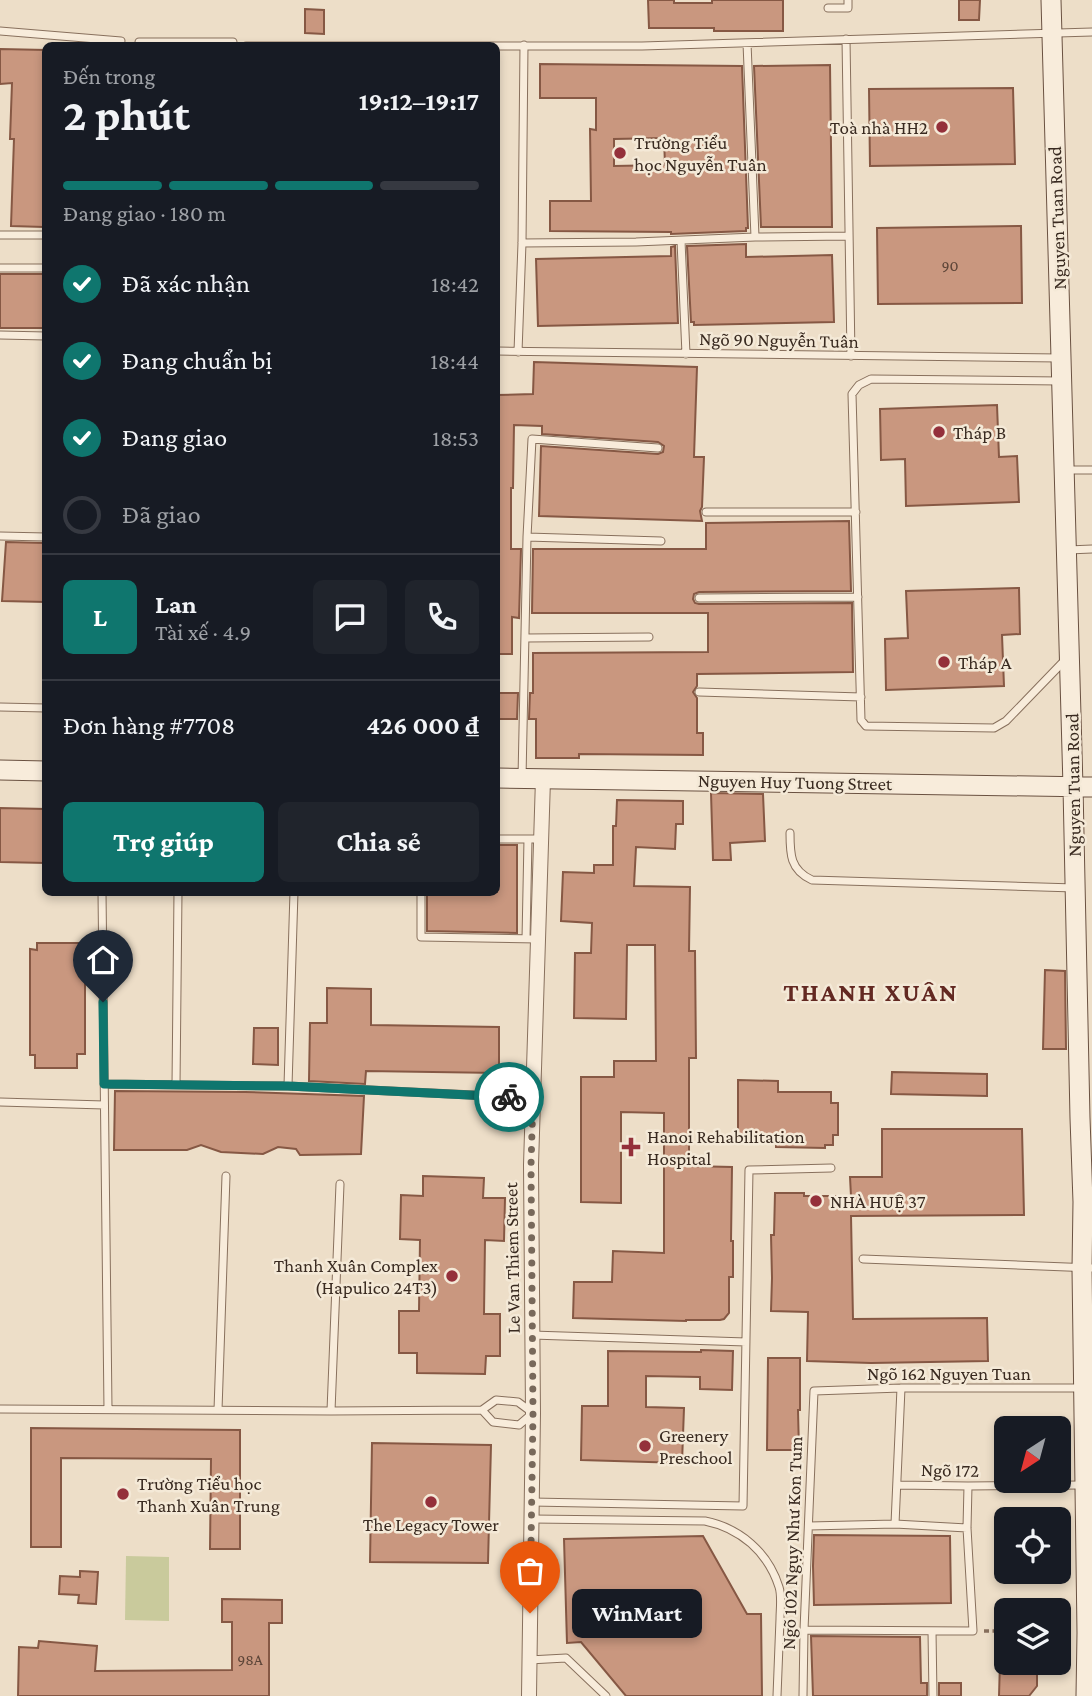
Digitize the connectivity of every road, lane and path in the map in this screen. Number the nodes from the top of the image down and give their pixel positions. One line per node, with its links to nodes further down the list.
1 (848, 0): 3 (lane)
2 (1051, 0): 6 (street, Nguyen Tuan Road)
3 (828, 8)
4 (0, 31): 8 (lane)
5 (1092, 32): 6 (lane)
6 (1052, 33): 7 (lane); 28 (street, Nguyen Tuan Road)
7 (846, 40): 11 (lane); 16 (lane)
8 (121, 41)
9 (139, 42): 10 (lane)
10 (233, 42)
11 (747, 43): 13 (lane); 17 (lane)
12 (500, 45): 13 (lane)
13 (524, 45): 19 (lane)
14 (0, 234): 15 (lane)
15 (42, 235)
16 (848, 236): 17 (lane); 27 (lane)
17 (755, 237): 18 (lane)
18 (681, 241): 19 (lane); 26 (lane)
19 (522, 243): 25 (lane)
20 (0, 268): 21 (lane)
21 (42, 268)
22 (0, 335): 23 (lane)
23 (42, 336)
24 (500, 351): 25 (lane, Ngõ 90 Nguyễn Tuân)
25 (518, 352): 26 (lane, Ngõ 90 Nguyễn Tuân)
26 (686, 354): 27 (lane, Ngõ 90 Nguyễn Tuân)
27 (851, 356): 28 (lane, Ngõ 90 Nguyễn Tuân)
28 (1061, 358): 29 (street, Nguyen Tuan Road)
29 (1062, 381): 31 (street, Nguyen Tuan Road); 34 (lane)
30 (657, 449): 37 (lane)
31 (1064, 470): 32 (lane); 40 (street, Nguyen Tuan Road)
32 (1092, 470)
33 (706, 512): 34 (lane)
34 (856, 512): 41 (lane)
35 (0, 536): 36 (lane)
36 (42, 537)
37 (527, 537): 38 (lane); 44 (lane)
38 (661, 541)
39 (1092, 549): 40 (lane)
40 (1066, 550): 45 (street, Nguyen Tuan Road)
41 (858, 597): 42 (lane); 47 (lane)
42 (699, 598)
43 (649, 637): 44 (lane)
44 (526, 638): 53 (lane)
45 (1069, 656): 47 (lane); 55 (street, Nguyen Tuan Road)
46 (699, 692): 47 (lane)
47 (861, 697)
48 (0, 707): 49 (lane)
49 (42, 708)
50 (0, 771): 51 (street)
51 (42, 771)
52 (500, 778): 53 (street, Nguyen Huy Tuong Street)
53 (522, 778): 54 (street, Nguyen Huy Tuong Street)
54 (543, 779): 55 (street, Nguyen Huy Tuong Street); 58 (street, Le Van Thiem Street)
55 (1082, 787): 59 (street, Nguyen Tuan Road)
56 (789, 833): 59 (lane)
57 (500, 839): 58 (lane)
58 (534, 839): 64 (street, Le Van Thiem Street)
59 (1075, 888): 74 (street, Nguyen Tuan Road)
60 (103, 896): 65 (lane)
61 (177, 896): 66 (lane)
62 (294, 896): 67 (lane)
63 (421, 896): 64 (lane)
64 (532, 939): 68 (street, Le Van Thiem Street)
65 (104, 1084): 66 (lane); 70 (lane)
66 (176, 1085): 67 (lane)
67 (288, 1086): 68 (lane)
68 (533, 1098): 77 (street, Le Van Thiem Street)
69 (0, 1102): 70 (lane)
70 (104, 1105): 84 (lane)
71 (831, 1168): 78 (lane)
72 (226, 1176): 85 (lane)
73 (340, 1184): 87 (lane)
74 (1088, 1203): 76 (street, Nguyen Tuan Road)
75 (863, 1259): 76 (lane)
76 (1087, 1268): 79 (street, Nguyen Tuan Road)
77 (532, 1335): 78 (lane); 88 (street, Le Van Thiem Street)
78 (746, 1342): 92 (lane)
79 (1088, 1358): 81 (street, Nguyen Tuan Road)
80 (901, 1388): 81 (lane, Ngõ 162 Nguyen Tuan); 82 (lane, Ngõ 162 Nguyen Tuan); 89 (lane)
81 (1085, 1388): 91 (street, Nguyen Tuan Road)
82 (814, 1391): 95 (lane, Ngõ 102 Ngụy Như Kon Tum)
83 (0, 1409): 84 (lane)
84 (108, 1409): 85 (lane)
85 (218, 1410): 87 (lane)
86 (482, 1410): 87 (lane); 88 (lane); 88 (lane)
87 (331, 1411)
88 (533, 1413): 92 (street, Le Van Thiem Street)
89 (897, 1485): 90 (lane, Ngõ 172); 94 (lane)
90 (968, 1486): 91 (lane, Ngõ 172); 96 (lane)
91 (1088, 1498): 107 (street, Nguyen Tuan Road)
92 (532, 1502): 93 (street, Le Van Thiem Street)
93 (531, 1519): 101 (street, Le Van Thiem Street); 104 (lane)
94 (895, 1524): 95 (lane); 96 (lane)
95 (809, 1526): 97 (lane, Ngõ 102 Ngụy Như Kon Tum)
96 (967, 1528): 99 (lane)
97 (804, 1630): 98 (lane); 105 (lane, Ngõ 102 Ngụy Như Kon Tum)
98 (932, 1631): 99 (lane); 106 (lane)
99 (973, 1631): 100 (path)
100 (994, 1632)
101 (529, 1660): 102 (street, Le Van Thiem Street); 103 (lane)
102 (529, 1696)
103 (606, 1696)
104 (777, 1696)
105 (803, 1696)
106 (933, 1696)
107 (1086, 1696)

